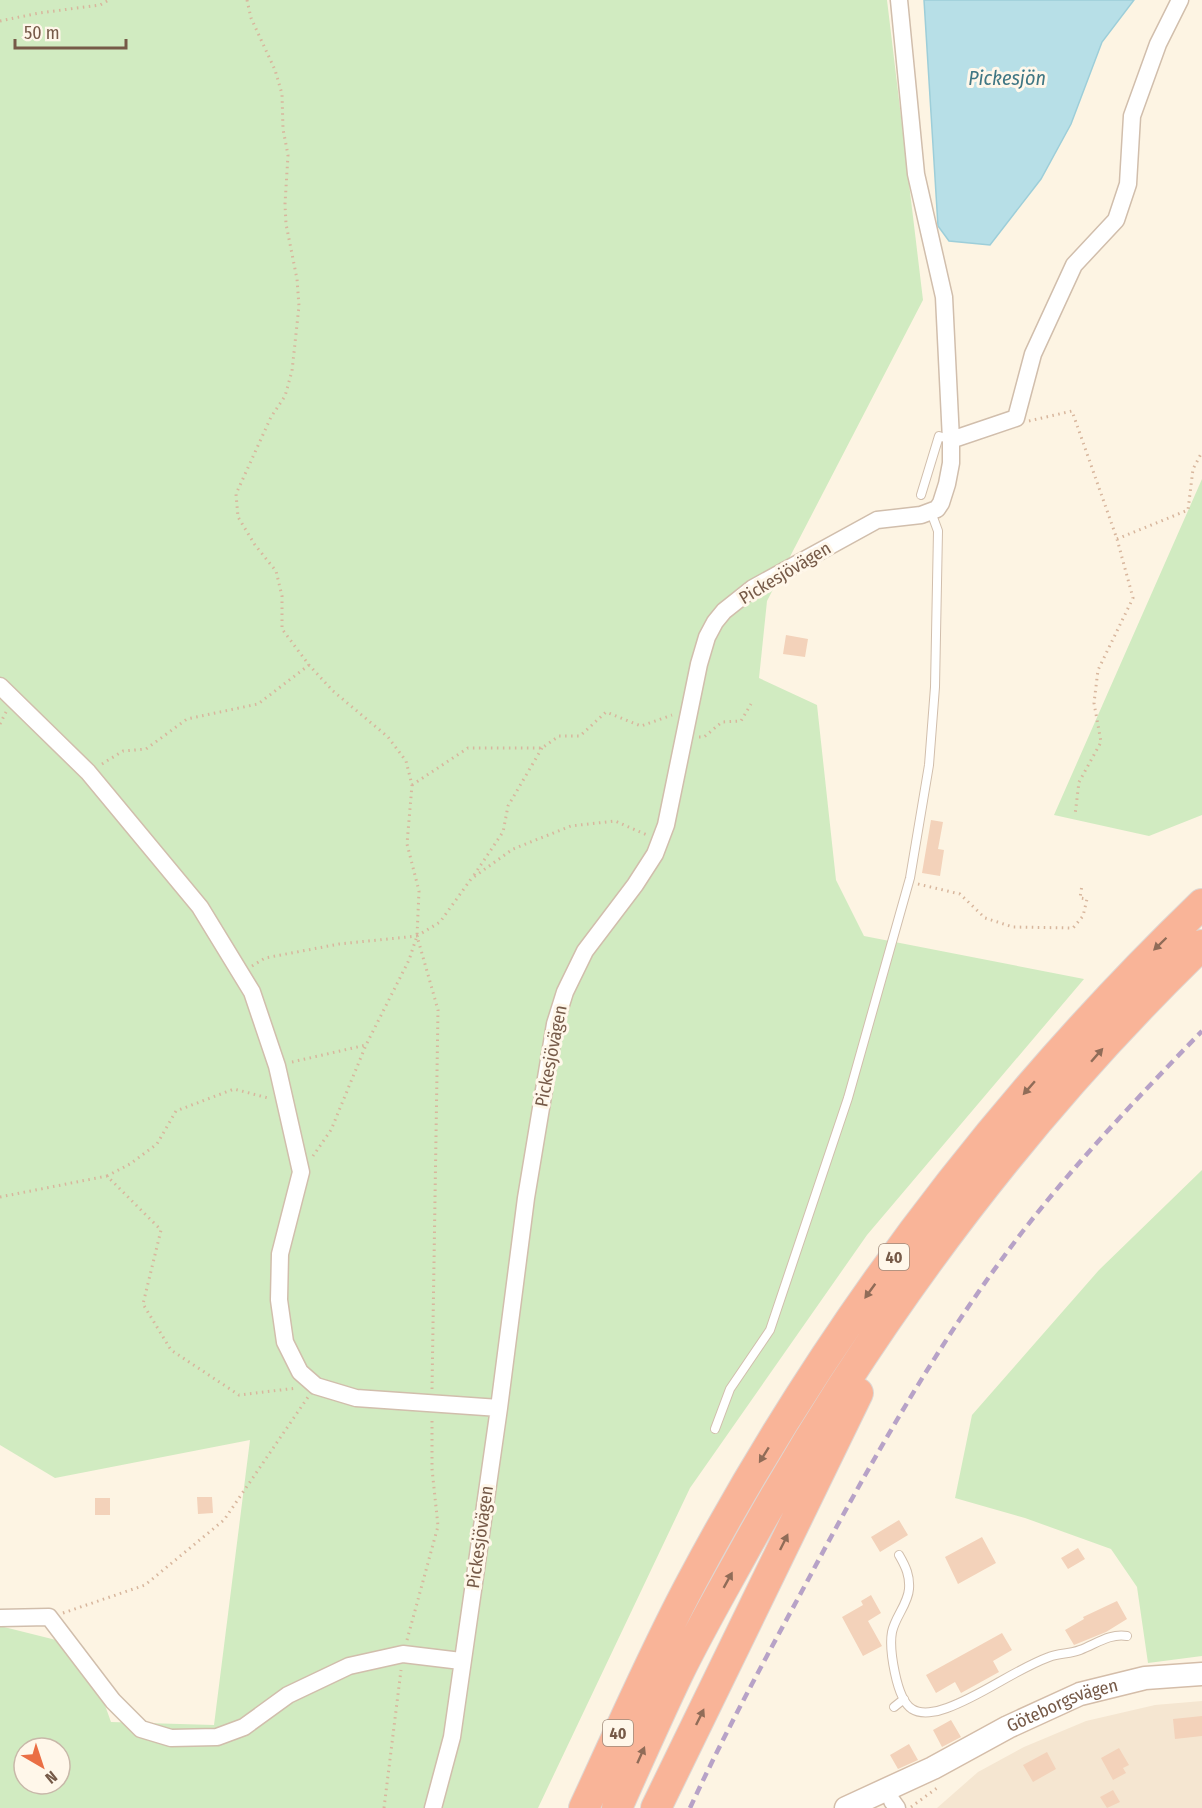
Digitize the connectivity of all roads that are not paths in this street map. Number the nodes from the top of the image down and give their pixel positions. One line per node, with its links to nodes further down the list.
1 (899, 0): 3 (street)
2 (1180, 0): 3 (street)
3 (951, 440): 4 (lane); 5 (street)
4 (921, 495)
5 (931, 512): 10 (street, Pickesjövägen); 11 (lane)
6 (0, 686): 10 (street)
7 (1202, 904): 22 (highway, 40, one-way to 22)
8 (1202, 945): 9 (highway, 40, one-way to 8)
9 (978, 1196): 23 (highway, 40, one-way to 9); 24 (highway, one-way to 9)
10 (499, 1408): 15 (street, Pickesjövägen)
11 (715, 1429)
12 (899, 1555): 17 (lane)
13 (0, 1618): 15 (street)
14 (1127, 1636): 17 (lane)
15 (461, 1661): 21 (street, Pickesjövägen)
16 (1202, 1674): 19 (street, Göteborgsvägen)
17 (904, 1699): 18 (lane)
18 (894, 1707)
19 (937, 1776): 20 (street, Göteborgsvägen); 25 (street, Göteborgsvägen)
20 (895, 1806)
21 (433, 1808)
22 (584, 1808)
23 (617, 1808)
24 (656, 1808)
25 (846, 1808)

